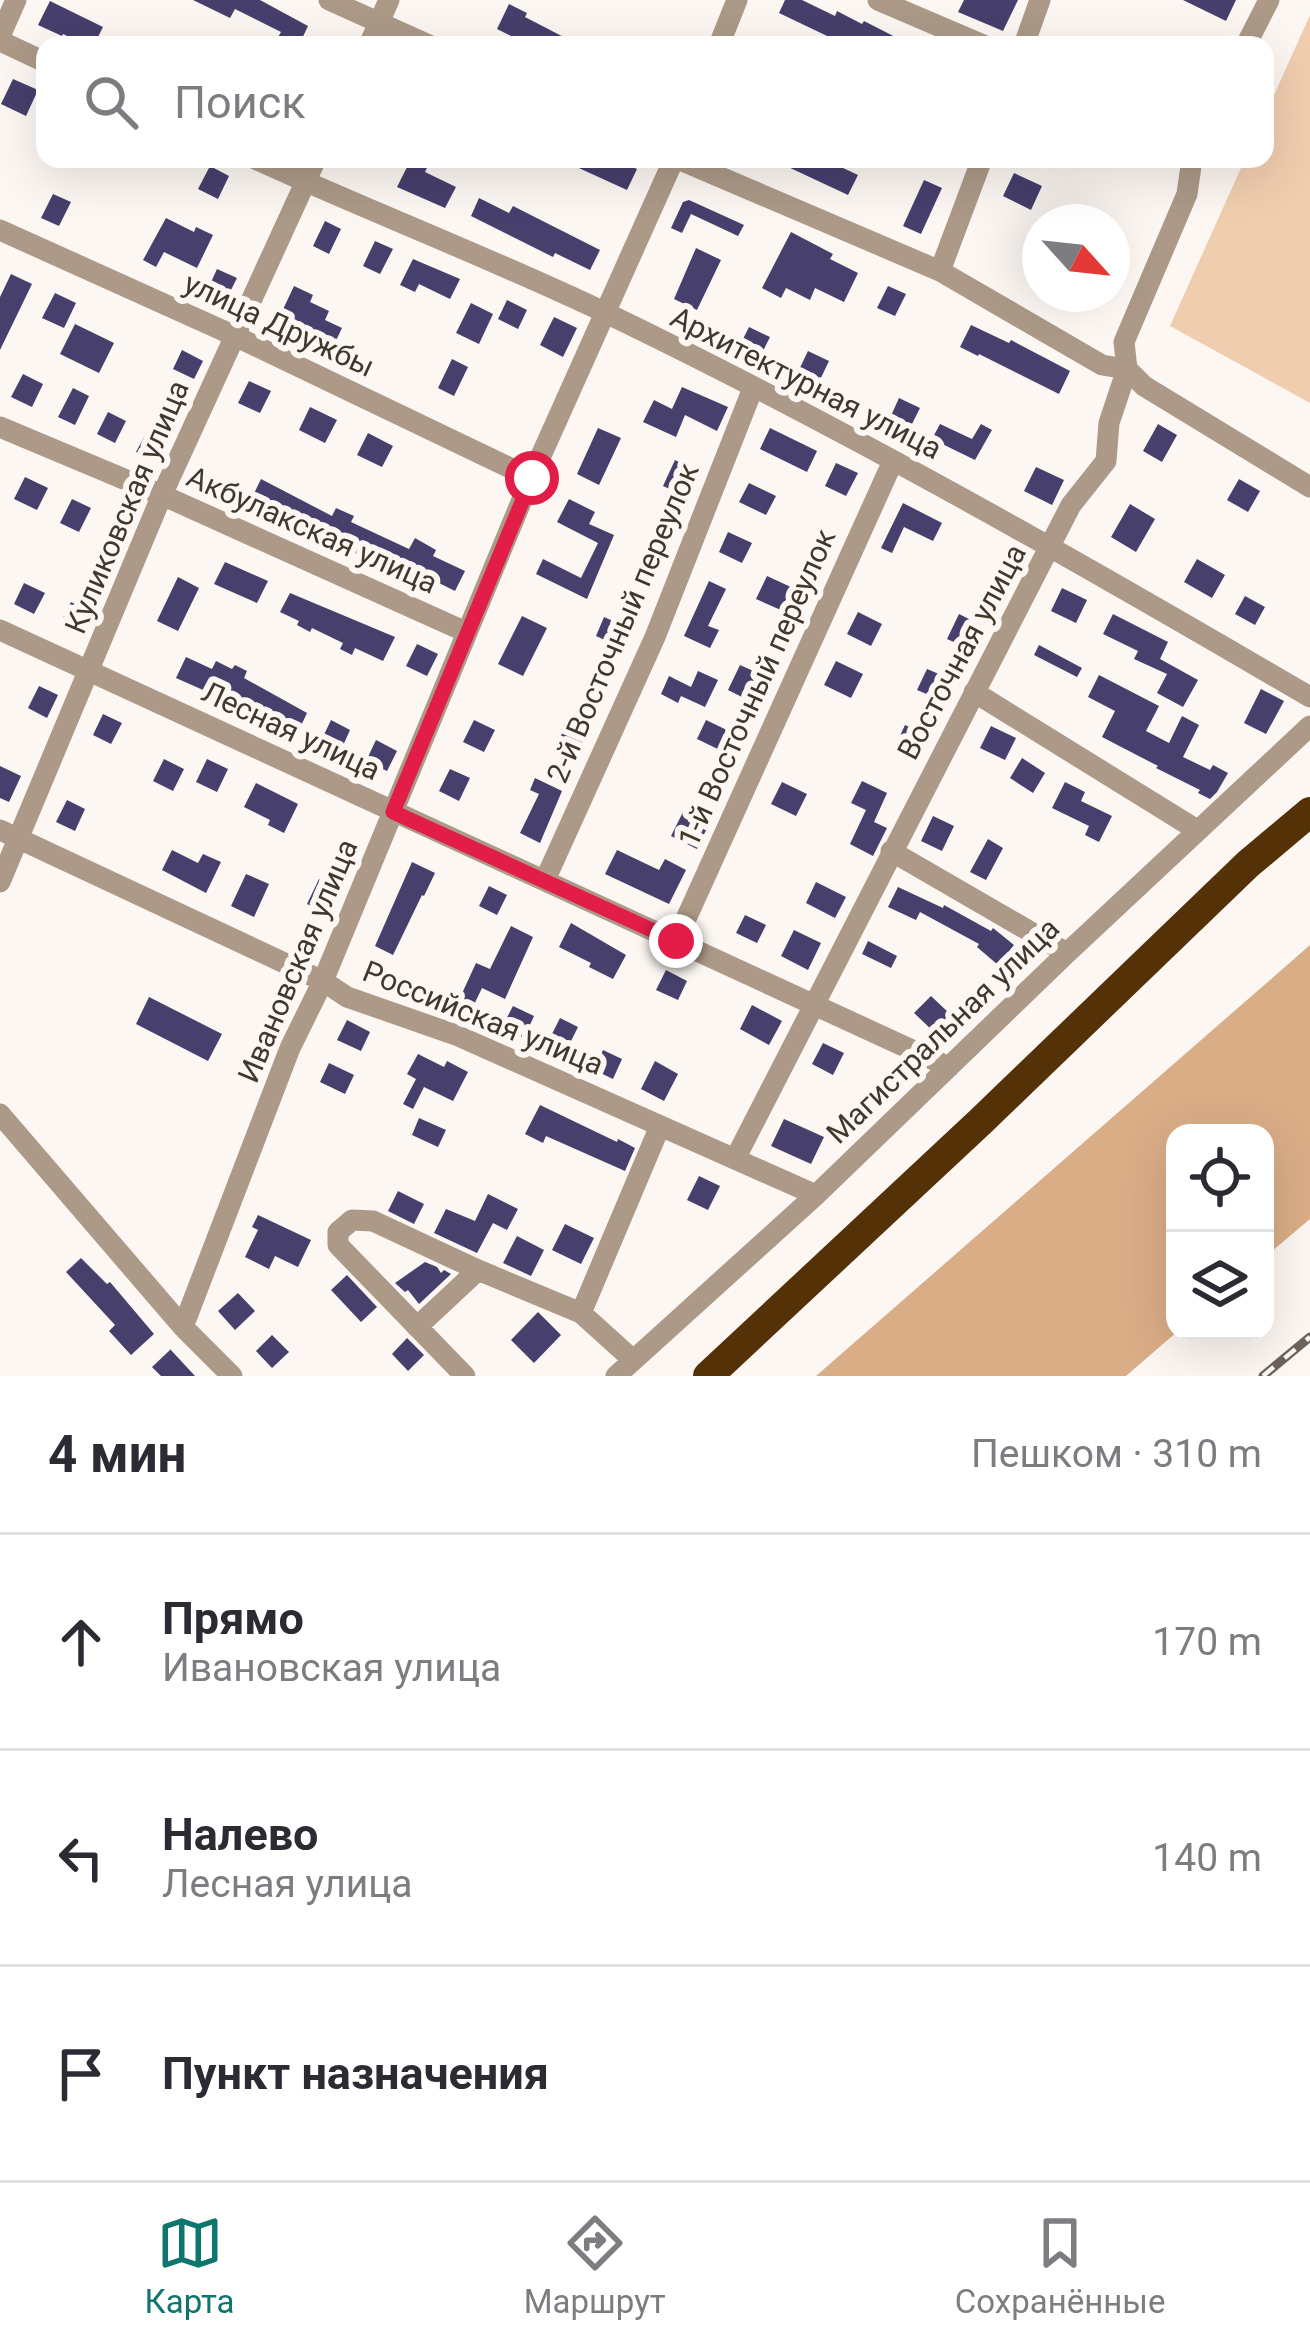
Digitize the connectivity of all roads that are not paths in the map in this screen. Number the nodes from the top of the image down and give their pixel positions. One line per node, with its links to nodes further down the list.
1 (16, 0): 15 (street)
2 (329, 0): 8 (street)
3 (389, 0): 8 (street)
4 (737, 0): 11 (street)
5 (878, 0): 12 (street)
6 (1040, 0): 13 (street)
7 (1269, 0): 14 (street)
8 (380, 22): 9 (street); 10 (street)
9 (373, 36)
10 (410, 36)
11 (723, 36)
12 (962, 36)
13 (1027, 36)
14 (1251, 36)
15 (0, 38): 16 (street)
16 (36, 57)
17 (275, 168): 23 (street, Архитектурная улица)
18 (312, 168): 23 (street, Куликовская улица)
19 (672, 168): 26 (street, Ивановская улица)
20 (697, 168): 25 (street)
21 (979, 168): 25 (street)
22 (1191, 168): 28 (street, Восточная улица)
23 (305, 182): 26 (street, Архитектурная улица); 27 (street, Куликовская улица)
24 (0, 230): 27 (street, улица Дружбы)
25 (940, 271): 28 (street)
26 (604, 312): 29 (street, Архитектурная улица); 32 (street, Ивановская улица)
27 (235, 336): 32 (street, улица Дружбы); 34 (street, Куликовская улица)
28 (1127, 369): 33 (street); 35 (street, Восточная улица)
29 (753, 388): 31 (street, Архитектурная улица); 47 (street, 2-й Восточный переулок)
30 (0, 427): 34 (street, Акбулакская улица)
31 (893, 461): 35 (street, Архитектурная улица); 49 (street, 1-й Восточный переулок)
32 (532, 478): 37 (street, Ивановская улица)
33 (1310, 487)
34 (163, 495): 37 (street, Акбулакская улица); 38 (street, Куликовская улица)
35 (1052, 546): 39 (street, Восточная улица); 40 (street, Архитектурная улица)
36 (0, 630): 38 (street, Лесная улица)
37 (466, 632): 42 (street, Ивановская улица)
38 (90, 669): 42 (street, Лесная улица); 45 (street, Куликовская улица)
39 (974, 692): 44 (street); 46 (street, Восточная улица)
40 (1310, 698)
41 (1310, 727): 44 (street, Магистральная улица)
42 (393, 812): 47 (street, Лесная улица); 51 (street, Ивановская улица)
43 (1310, 812): 65 (highway)
44 (1197, 830): 50 (street, Магистральная улица)
45 (10, 834): 48 (street, Куликовская улица); 51 (street, Российская улица)
46 (891, 851): 50 (street); 52 (street, Восточная улица)
47 (545, 880): 49 (street, Лесная улица)
48 (0, 882)
49 (676, 941): 52 (street, Лесная улица)
50 (1067, 953): 53 (street, Магистральная улица)
51 (323, 980): 55 (street, Российская улица); 60 (street, Ивановская улица)
52 (815, 1004): 53 (street, Лесная улица); 56 (street, Восточная улица)
53 (949, 1067): 57 (street, Магистральная улица)
54 (0, 1114): 60 (street)
55 (660, 1126): 56 (street, Российская улица); 59 (street)
56 (735, 1159): 57 (street, Российская улица)
57 (816, 1195): 62 (street, Магистральная улица)
58 (478, 1270): 59 (street); 61 (street); 61 (street)
59 (581, 1313): 62 (street)
60 (183, 1327): 63 (street)
61 (417, 1327): 64 (street)
62 (625, 1368)
63 (232, 1376)
64 (465, 1376)
65 (708, 1376)

